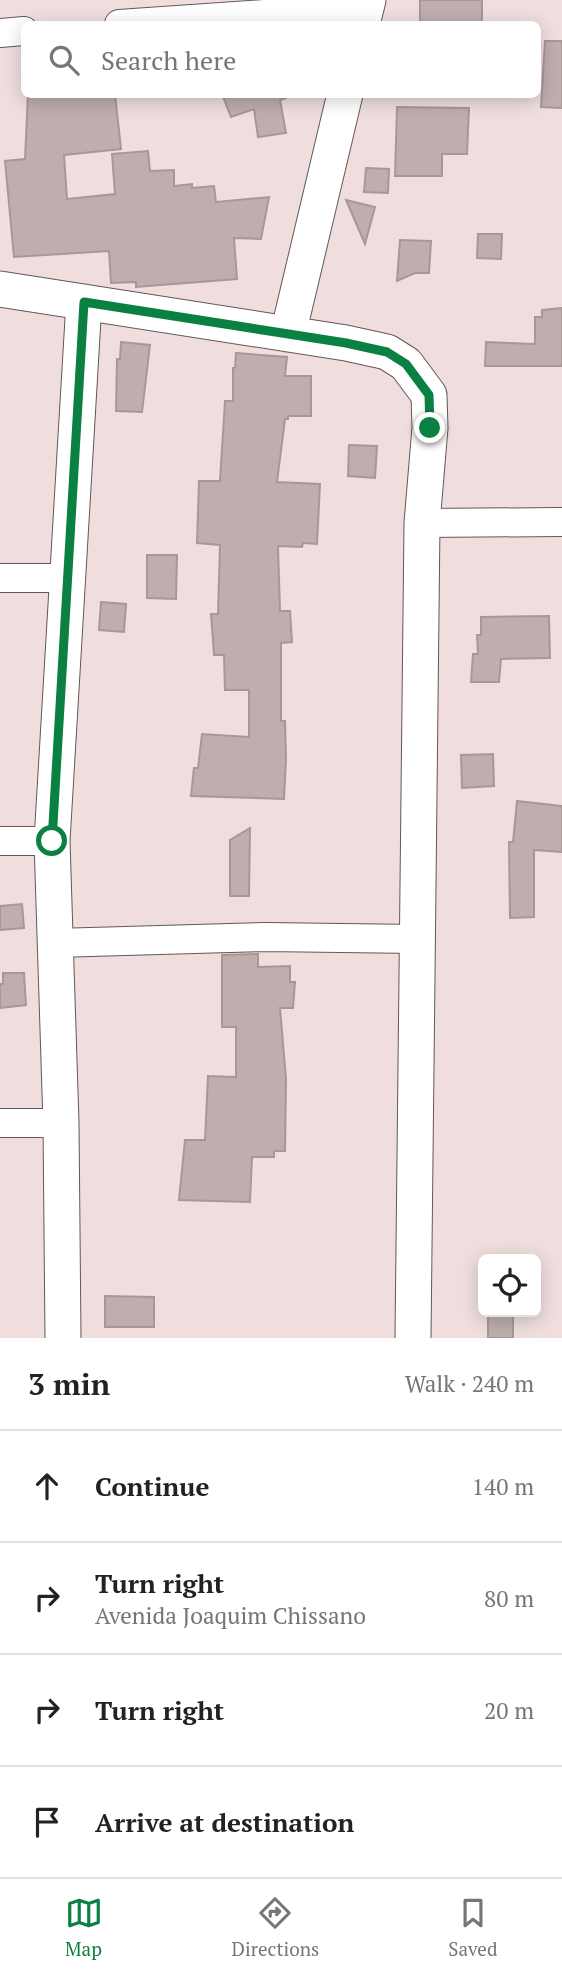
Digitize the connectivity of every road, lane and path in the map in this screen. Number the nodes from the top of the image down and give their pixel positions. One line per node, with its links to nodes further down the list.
1 (365, 10): 2 (street)
2 (172, 21)
3 (21, 31): 4 (street)
4 (0, 33)
5 (344, 98): 8 (street)
6 (0, 289): 7 (street)
7 (84, 302): 8 (street); 12 (street)
8 (288, 334): 10 (street)
9 (562, 522): 10 (street)
10 (422, 523): 15 (street)
11 (0, 578): 12 (street)
12 (67, 578): 14 (street)
13 (0, 841): 14 (street)
14 (52, 841): 16 (street)
15 (418, 939): 16 (street); 20 (street)
16 (55, 943): 18 (street)
17 (0, 1123): 18 (street)
18 (61, 1123): 19 (street)
19 (63, 1338)
20 (413, 1338)

